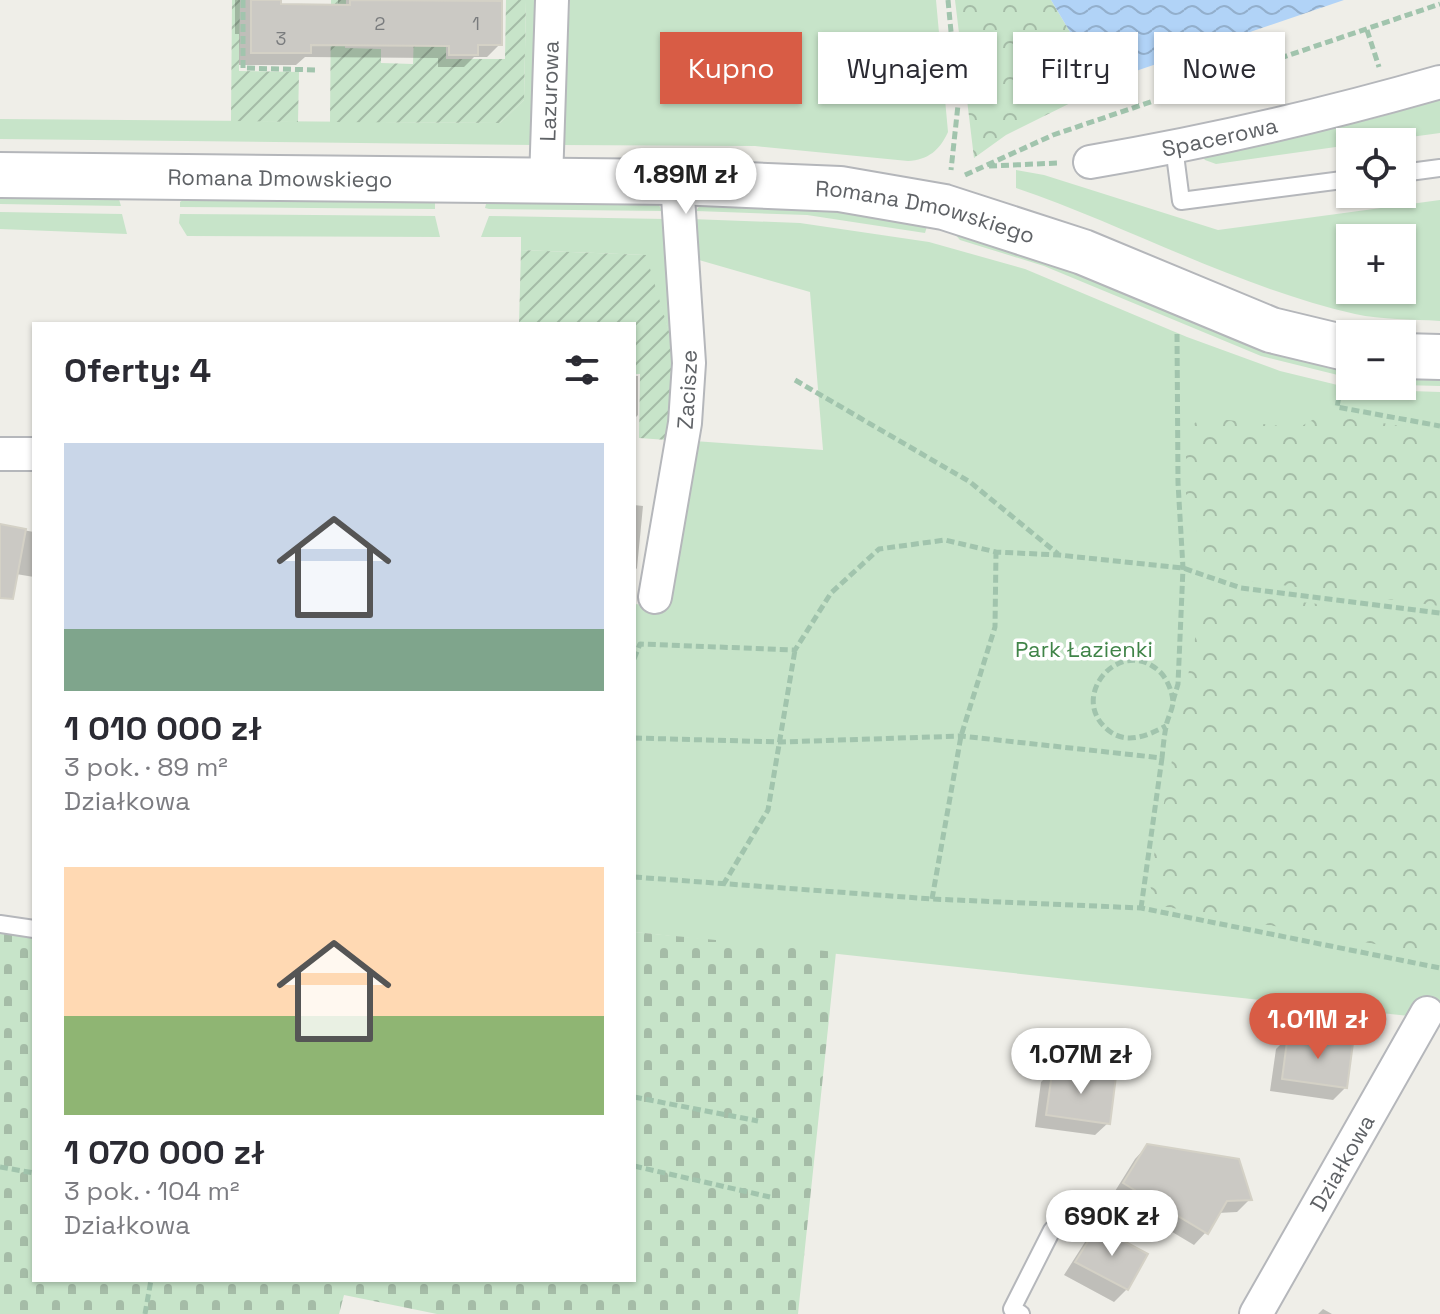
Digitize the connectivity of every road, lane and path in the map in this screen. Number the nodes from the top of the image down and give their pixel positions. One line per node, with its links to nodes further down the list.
1 (243, 0): 5 (path)
2 (552, 0): 12 (street, Lazurowa)
3 (948, 0): 15 (path)
4 (1440, 4): 8 (path)
5 (318, 70)
6 (1440, 82): 7 (street, Spacerowa)
7 (1174, 147): 8 (street, Spacerowa); 13 (lane)
8 (1090, 162)
9 (1440, 168): 10 (lane)
10 (1416, 171)
11 (0, 175): 12 (street, Romana Dmowskiego)
12 (546, 181): 14 (street, Romana Dmowskiego)
13 (1336, 181)
14 (677, 182): 19 (street, Romana Dmowskiego); 28 (street, Zacisze)
15 (950, 182)
16 (1177, 325): 27 (path)
17 (1416, 356): 18 (street)
18 (1440, 357)
19 (1336, 359)
20 (795, 380): 26 (path)
21 (1338, 400): 22 (path)
22 (1440, 426)
23 (0, 454): 24 (street)
24 (32, 454)
25 (996, 552): 26 (path); 30 (path); 34 (path)
26 (1059, 555): 27 (path)
27 (1183, 568): 29 (path); 32 (path)
28 (655, 597)
29 (1440, 613)
30 (795, 650): 31 (path); 36 (path)
31 (636, 654)
32 (1173, 702): 33 (path); 33 (path)
33 (1166, 726): 37 (path)
34 (961, 736): 36 (path); 37 (path); 40 (path)
35 (636, 738): 36 (path)
36 (781, 742): 39 (path)
37 (1162, 758): 41 (path)
38 (636, 877): 39 (path)
39 (723, 885): 40 (path)
40 (932, 899): 41 (path)
41 (1141, 908): 44 (path)
42 (0, 924): 43 (lane)
43 (32, 929)
44 (1440, 968)
45 (1427, 1013): 56 (street, Działkowa)
46 (636, 1097): 47 (path)
47 (758, 1121)
48 (636, 1166): 51 (path)
49 (0, 1167): 50 (path)
50 (32, 1173)
51 (770, 1197)
52 (1052, 1230): 55 (lane)
53 (151, 1282): 54 (path)
54 (145, 1314)
55 (1021, 1314)
56 (1256, 1314)

